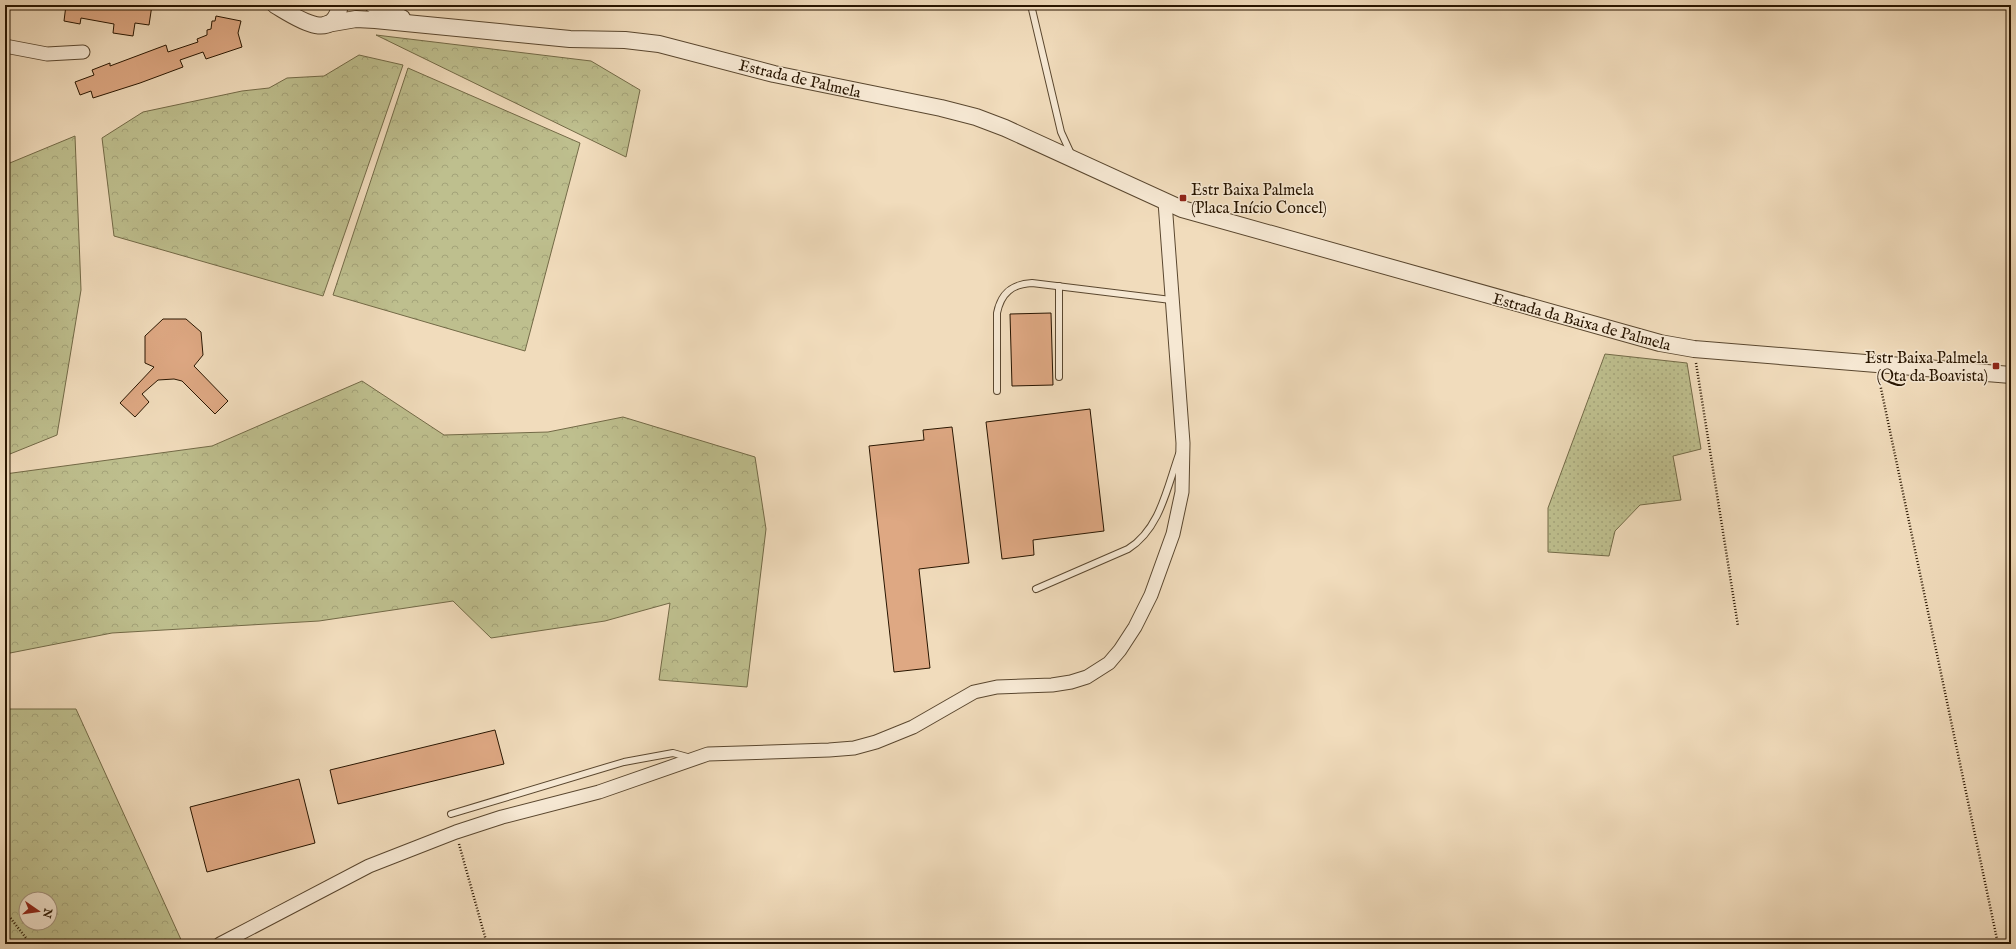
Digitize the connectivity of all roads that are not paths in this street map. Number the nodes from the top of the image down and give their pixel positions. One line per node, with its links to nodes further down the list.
1 (275, 5): 5 (street, Estrada de Palmela)
2 (340, 5): 6 (street)
3 (373, 5): 7 (street, Estrada de Palmela)
4 (1031, 5): 10 (lane)
5 (297, 12): 6 (street, Estrada de Palmela)
6 (327, 24): 7 (street, Estrada de Palmela)
7 (416, 24): 10 (street, Estrada de Palmela)
8 (5, 46): 9 (street)
9 (83, 52)
10 (1073, 159): 11 (street, Estrada de Palmela)
11 (1165, 202): 13 (street); 14 (street, Estrada da Baixa de Palmela)
12 (1059, 286): 13 (lane); 15 (lane); 16 (lane)
13 (1171, 300): 17 (street)
14 (2011, 375)
15 (1059, 377)
16 (997, 391)
17 (1183, 443): 18 (lane); 19 (street)
18 (1036, 590)
19 (692, 759): 20 (lane); 21 (street)
20 (451, 814)
21 (220, 944)

